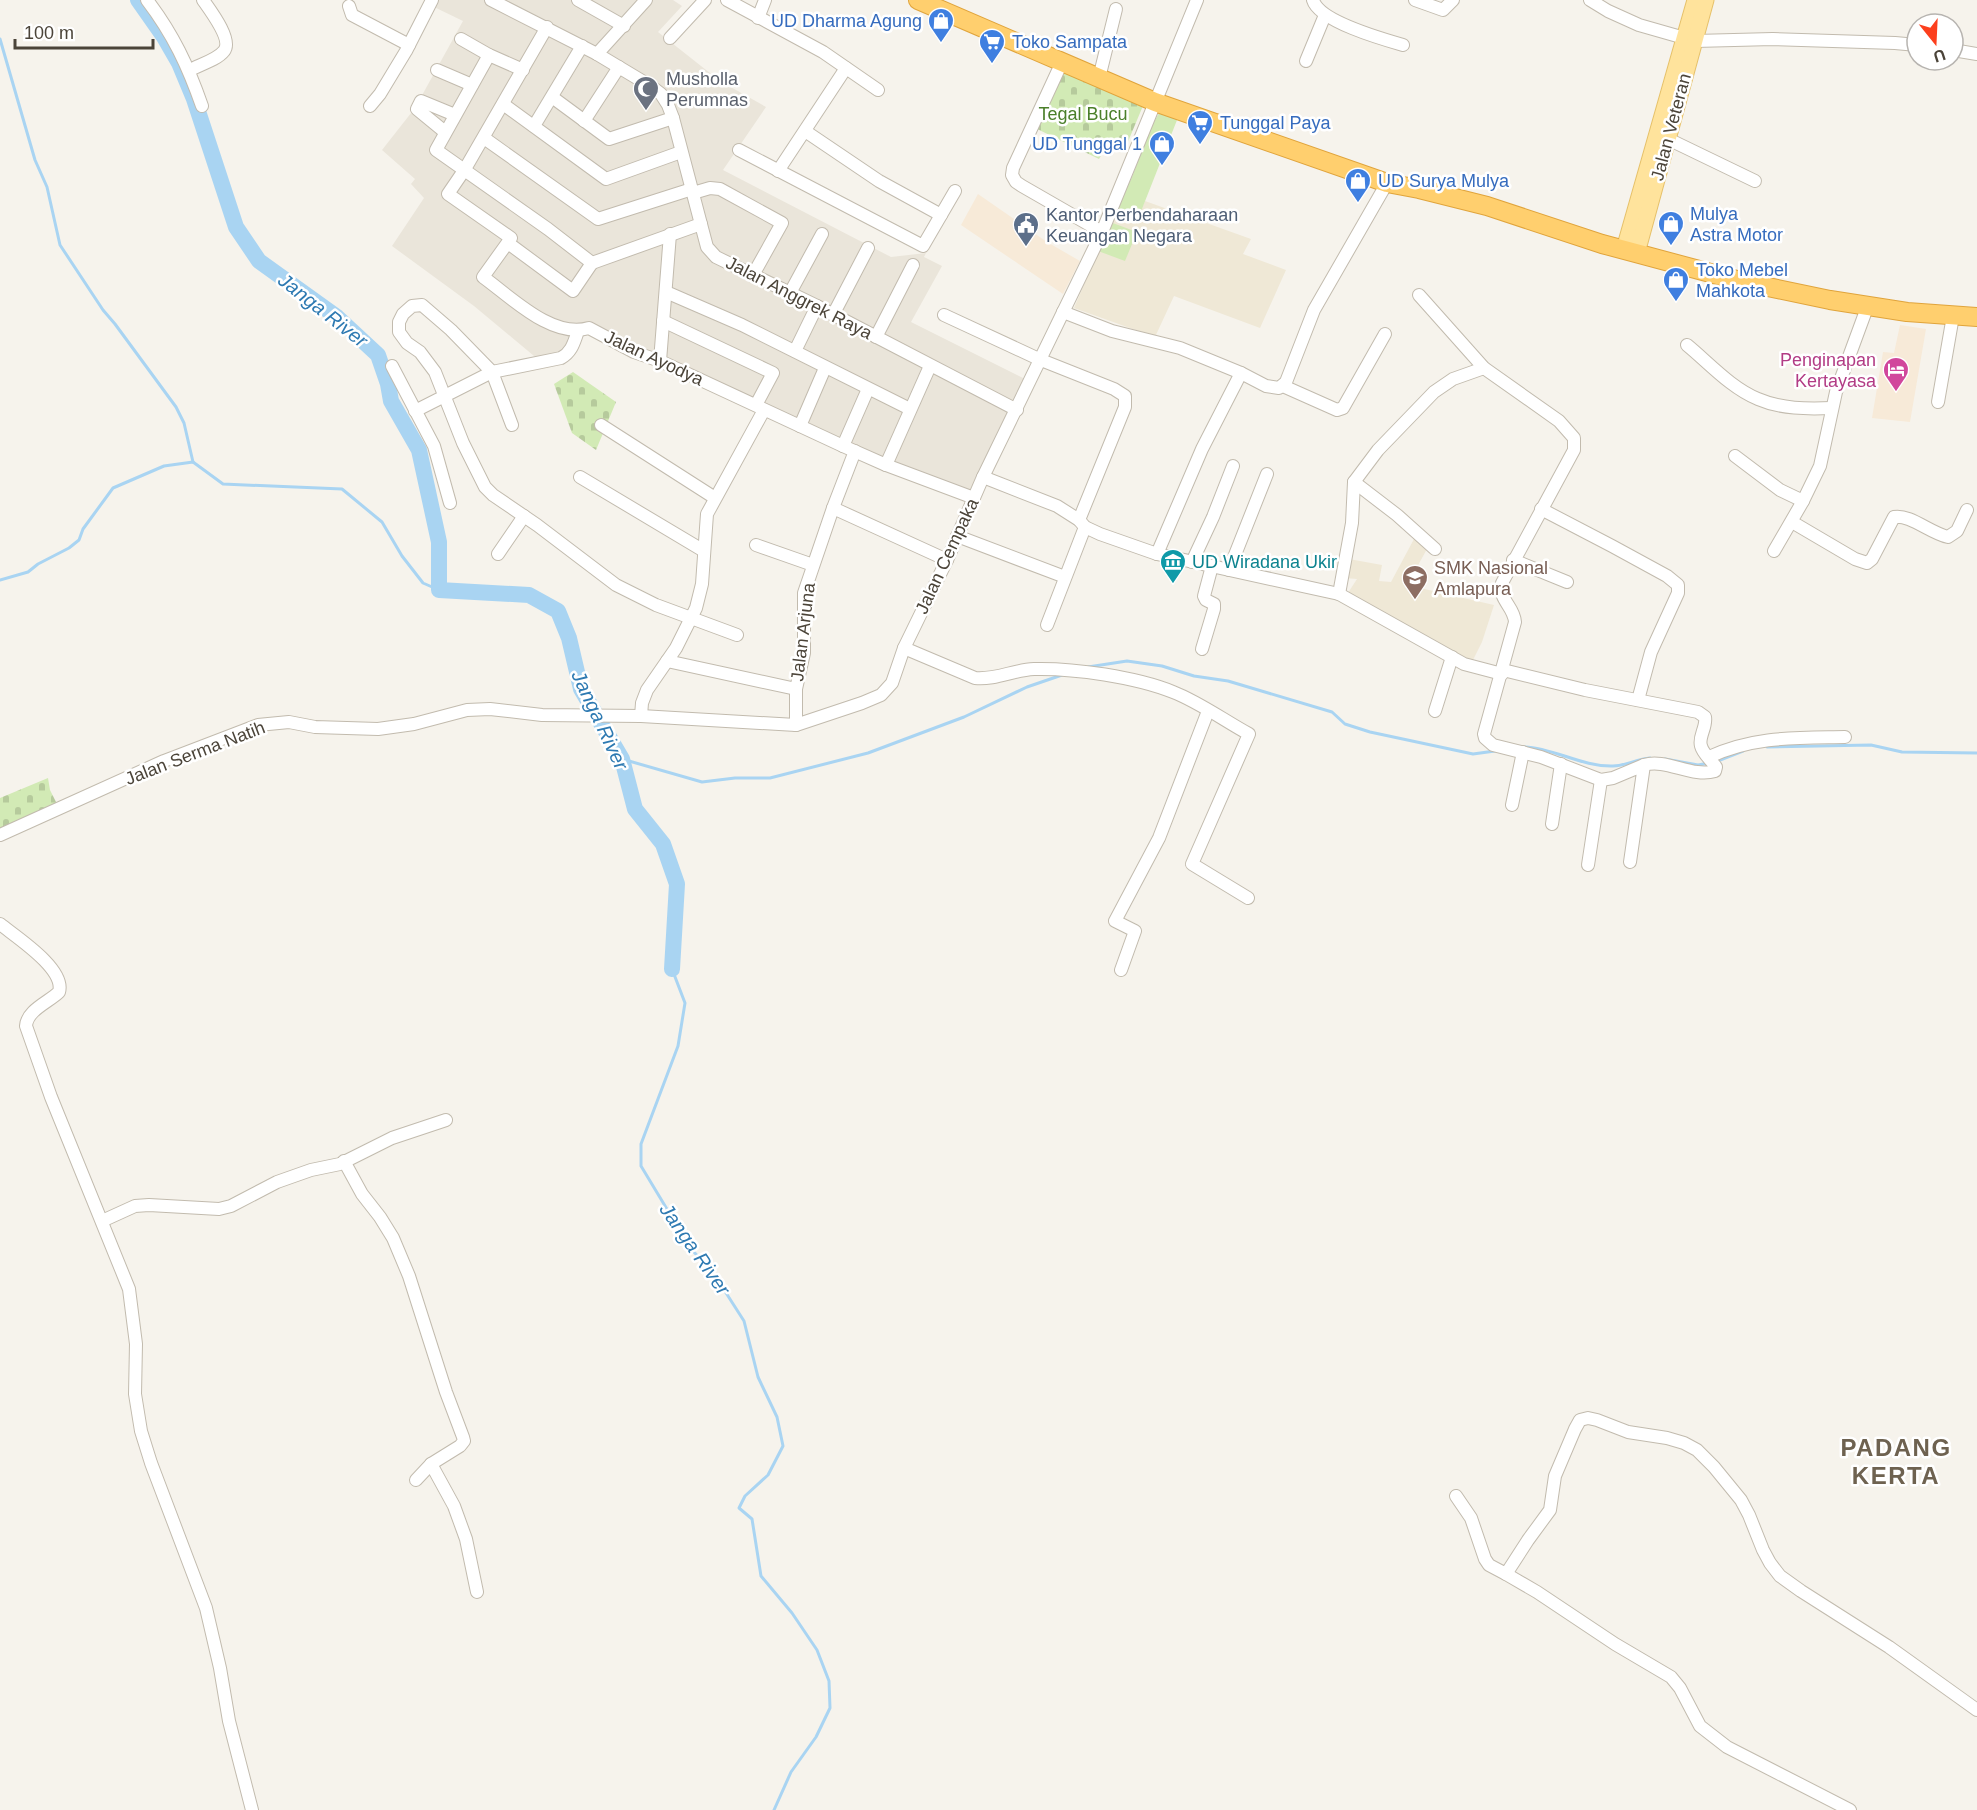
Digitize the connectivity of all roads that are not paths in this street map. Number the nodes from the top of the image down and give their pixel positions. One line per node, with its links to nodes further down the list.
1 (147, 0): 37 (street)
2 (202, 0): 37 (street)
3 (432, 0): 28 (street)
4 (492, 0): 23 (street, Jalan Anggrek Raya)
5 (578, 0): 22 (street)
6 (646, 0): 22 (street)
7 (705, 0): 24 (street)
8 (727, 0): 21 (street)
9 (765, 0): 21 (street)
10 (918, 0): 34 (highway)
11 (1197, 0): 44 (street, Jalan Cempaka)
12 (1313, 0): 20 (street)
13 (1415, 0): 14 (street)
14 (1453, 0)
15 (1590, 0): 26 (street)
16 (1695, 0): 26 (main road, Jalan Veteran)
17 (1706, 0): 26 (main road, Jalan Veteran)
18 (349, 6): 28 (street)
19 (1116, 9): 40 (street)
20 (1325, 15): 29 (street); 33 (street)
21 (758, 18): 36 (street)
22 (624, 26): 31 (street)
23 (547, 27): 30 (street, Jalan Anggrek Raya); 39 (street)
24 (670, 38)
25 (460, 39): 32 (street)
26 (1690, 40): 27 (street); 55 (main road, Jalan Veteran); 71 (main road, Jalan Veteran)
27 (1905, 44)
28 (410, 45): 47 (street)
29 (1402, 45)
30 (582, 46): 31 (street, Jalan Anggrek Raya); 43 (street)
31 (597, 54): 35 (street, Jalan Anggrek Raya)
32 (489, 55): 39 (street); 41 (street)
33 (1306, 61)
34 (1062, 62): 40 (highway); 66 (street)
35 (619, 67): 49 (street, Jalan Anggrek Raya); 50 (street)
36 (846, 69): 42 (street); 52 (street)
37 (190, 70): 46 (street)
38 (437, 70): 41 (street)
39 (524, 70): 45 (street)
40 (1100, 78): 44 (highway)
41 (472, 85): 48 (street)
42 (878, 90)
43 (552, 98): 50 (street); 51 (street)
44 (1155, 102): 61 (highway); 66 (street, Jalan Cempaka)
45 (503, 104): 51 (street); 54 (street)
46 (202, 106)
47 (370, 106)
48 (455, 116): 53 (street); 53 (street)
49 (672, 118): 50 (street); 57 (street, Jalan Anggrek Raya)
50 (585, 122)
51 (534, 126): 57 (street)
52 (805, 131): 59 (street); 64 (street)
53 (446, 132): 58 (street)
54 (484, 138): 58 (street); 62 (street)
55 (1668, 139): 60 (street); 71 (main road, Jalan Veteran)
56 (739, 150): 59 (street)
57 (681, 152): 62 (street, Jalan Anggrek Raya)
58 (465, 169): 69 (street); 72 (street)
59 (778, 171): 64 (street)
60 (1755, 181)
61 (1388, 183): 71 (highway); 99 (street)
62 (693, 191): 65 (street, Jalan Anggrek Raya); 74 (street)
63 (955, 191): 64 (street)
64 (941, 215)
65 (701, 224): 67 (street); 74 (street, Jalan Anggrek Raya)
66 (1102, 232): 80 (street, Jalan Cempaka)
67 (670, 234): 72 (street); 75 (street)
68 (822, 234): 76 (street)
69 (508, 243): 72 (street); 86 (street, Jalan Ayodya)
70 (868, 248): 81 (street)
71 (1631, 251): 78 (highway)
72 (592, 263)
73 (913, 265): 88 (street)
74 (753, 275): 76 (street, Jalan Anggrek Raya)
75 (666, 292): 85 (street); 90 (street)
76 (790, 293): 79 (street, Jalan Anggrek Raya)
77 (1419, 295): 96 (street)
78 (1868, 305): 83 (highway); 104 (street)
79 (817, 306): 81 (street, Jalan Anggrek Raya); 90 (street)
80 (1063, 312): 91 (street, Jalan Cempaka); 98 (street)
81 (833, 315): 88 (street, Jalan Anggrek Raya)
82 (944, 315): 91 (street)
83 (1953, 316): 84 (highway); 102 (street)
84 (1977, 317)
85 (663, 321): 92 (street); 103 (street)
86 (578, 331): 92 (street, Jalan Ayodya); 97 (street)
87 (1385, 334): 99 (street)
88 (876, 337): 94 (street, Jalan Anggrek Raya)
89 (1687, 345): 104 (street)
90 (795, 351): 95 (street)
91 (1041, 360): 106 (street, Jalan Cempaka); 129 (street)
92 (660, 361): 103 (street, Jalan Ayodya)
93 (392, 366): 107 (street)
94 (930, 366): 105 (street); 106 (street, Jalan Anggrek Raya)
95 (825, 368): 100 (street); 110 (street)
96 (1484, 368): 119 (street); 125 (street)
97 (492, 372): 101 (street); 101 (street); 108 (street)
98 (1241, 373): 99 (street); 136 (street)
99 (1283, 386)
100 (868, 389): 105 (street); 111 (street)
101 (444, 397): 107 (street); 127 (street)
102 (1938, 402)
103 (760, 407): 110 (street, Jalan Ayodya); 120 (street)
104 (1832, 408): 122 (street)
105 (910, 409): 114 (street)
106 (1017, 410): 118 (street, Jalan Cempaka)
107 (415, 411): 123 (street)
108 (512, 425)
109 (601, 425): 120 (street)
110 (800, 426): 111 (street, Jalan Ayodya)
111 (843, 446): 112 (street, Jalan Ayodya)
112 (855, 451): 114 (street, Jalan Ayodya); 124 (street, Jalan Arjuna)
113 (1735, 456): 122 (street)
114 (886, 465): 121 (street, Jalan Ayodya)
115 (1233, 466): 139 (street)
116 (1267, 474): 142 (street)
117 (580, 477): 133 (street)
118 (983, 477): 121 (street, Jalan Cempaka); 129 (street)
119 (1354, 482): 132 (street); 145 (street)
120 (716, 498): 133 (street)
121 (974, 498): 130 (street, Jalan Cempaka)
122 (1803, 501): 128 (street)
123 (450, 503)
124 (833, 508): 137 (street); 140 (street, Jalan Arjuna)
125 (1541, 509): 138 (street); 155 (street)
126 (1967, 510): 128 (street)
127 (524, 516): 135 (street); 146 (street)
128 (1792, 522): 134 (street)
129 (1082, 523): 136 (street); 143 (street)
130 (957, 536): 137 (street, Jalan Cempaka); 143 (street)
131 (756, 545): 140 (street)
132 (1435, 549)
133 (704, 551): 146 (street)
134 (1774, 551)
135 (498, 554)
136 (1157, 554): 139 (street)
137 (947, 560): 149 (street, Jalan Cempaka)
138 (1513, 560): 144 (street); 153 (street)
139 (1192, 562): 141 (street)
140 (813, 566): 154 (street, Jalan Arjuna)
141 (1212, 566): 142 (street); 150 (street)
142 (1229, 570): 145 (street)
143 (1065, 578): 147 (street)
144 (1567, 582)
145 (1339, 594): 151 (street)
146 (692, 618): 148 (street); 152 (street)
147 (1047, 625)
148 (737, 635)
149 (904, 648): 156 (street); 160 (street, Jalan Cempaka)
150 (1202, 649)
151 (1452, 657): 153 (street); 157 (street)
152 (667, 661): 154 (street); 159 (street)
153 (1503, 672): 155 (street); 162 (street)
154 (796, 689): 160 (street, Jalan Arjuna)
155 (1638, 700): 163 (street)
156 (1208, 711): 172 (street); 174 (street)
157 (1435, 711)
158 (542, 715): 159 (street, Jalan Cempaka); 169 (street, Jalan Serma Natih)
159 (641, 716): 160 (street, Jalan Cempaka)
160 (796, 724)
161 (1845, 737): 163 (street)
162 (1523, 752): 164 (street); 167 (street)
163 (1712, 761): 165 (street)
164 (1561, 764): 166 (street); 168 (street)
165 (1644, 765): 166 (street); 170 (street)
166 (1601, 780): 171 (street)
167 (1512, 805)
168 (1552, 824)
169 (0, 835)
170 (1630, 862)
171 (1588, 865)
172 (1248, 898)
173 (0, 924): 177 (street)
174 (1121, 970)
175 (446, 1120): 176 (street)
176 (344, 1161): 177 (street); 178 (street)
177 (102, 1221): 184 (street)
178 (431, 1464): 179 (street); 182 (street)
179 (416, 1480)
180 (1456, 1496): 181 (street)
181 (1506, 1574): 183 (street); 185 (street)
182 (477, 1593)
183 (1977, 1710)
184 (252, 1810)
185 (1850, 1810)

